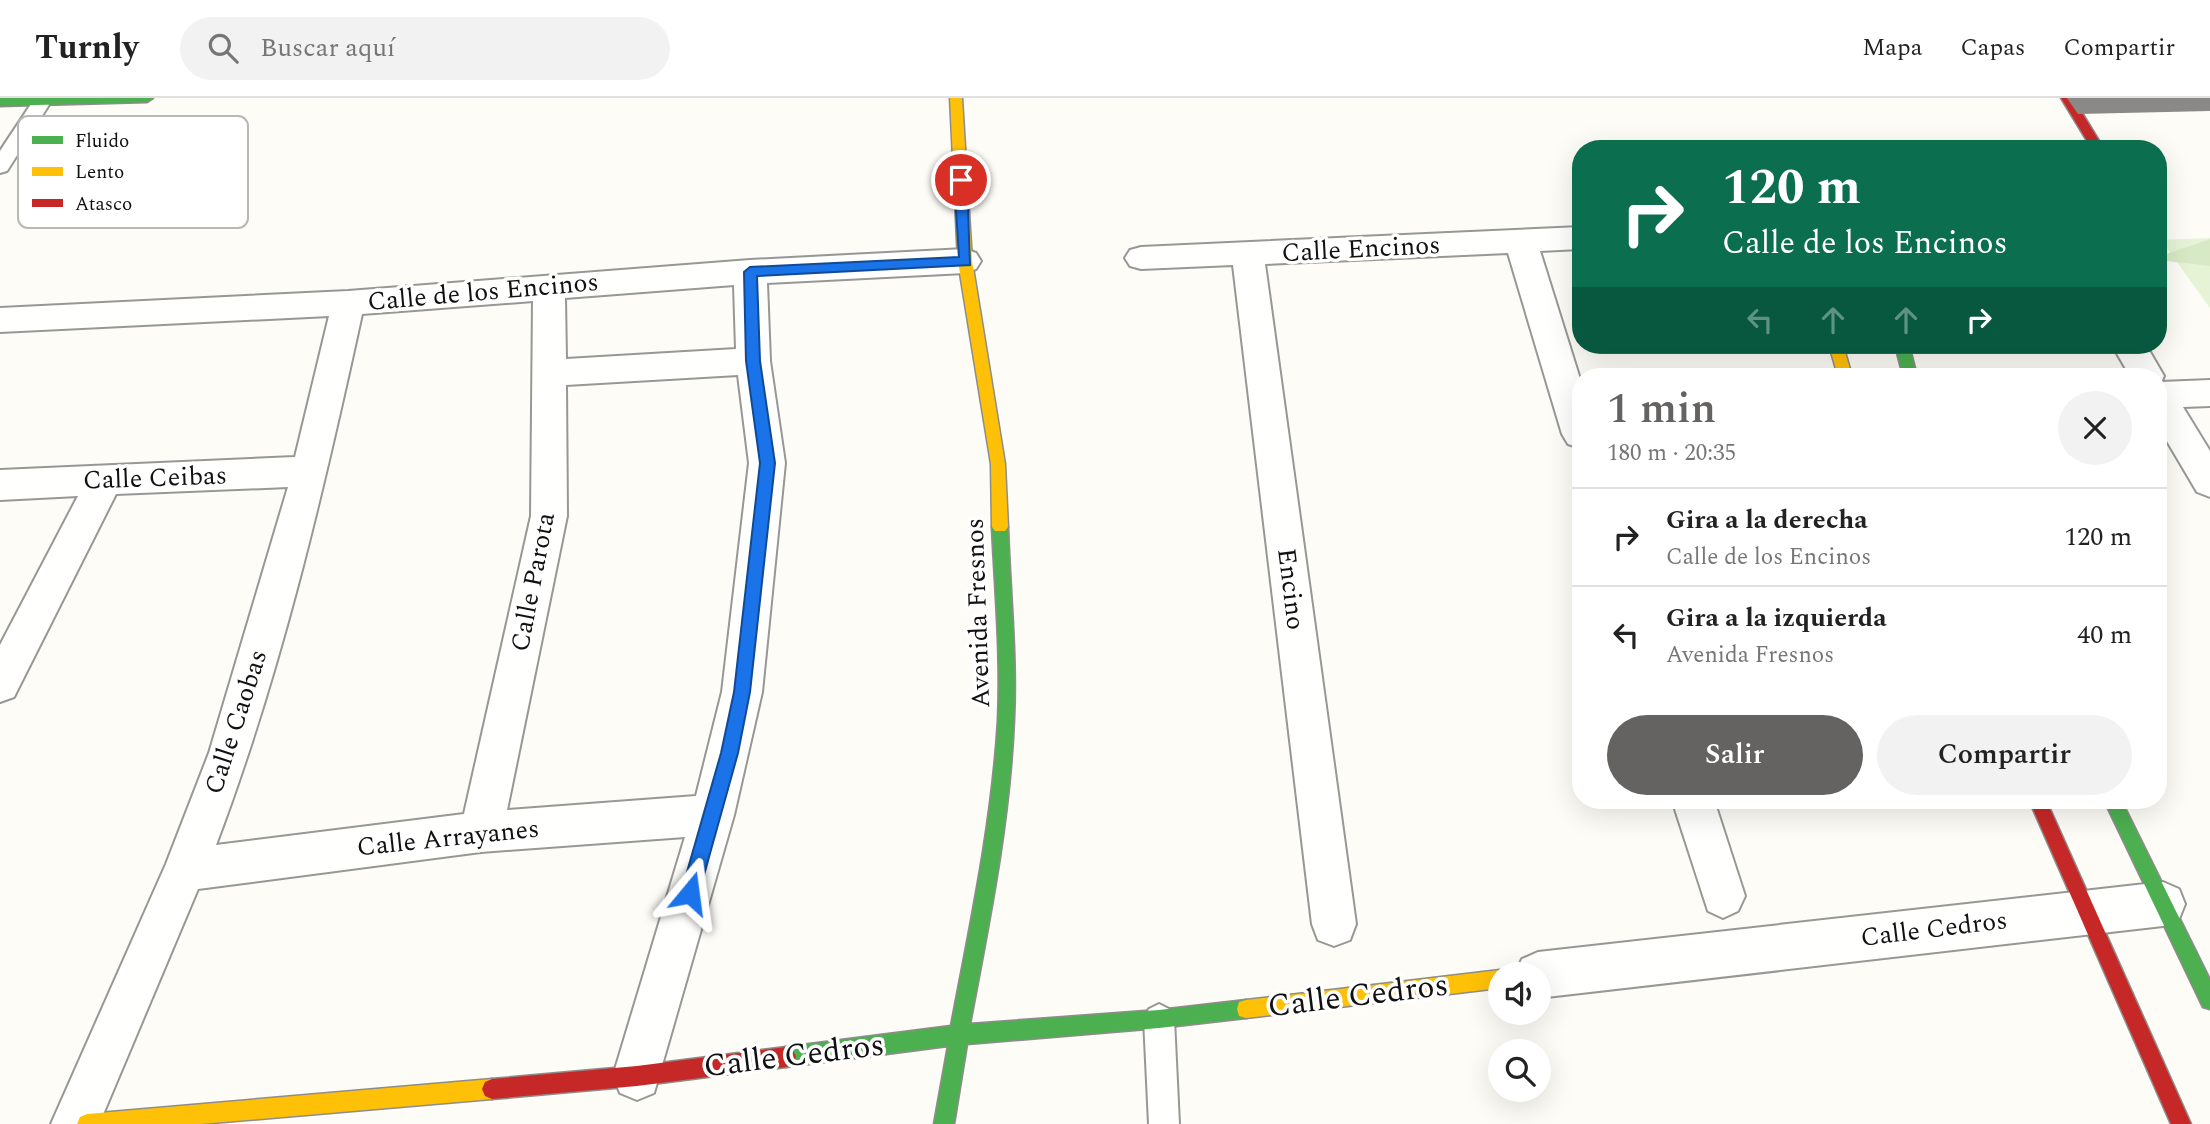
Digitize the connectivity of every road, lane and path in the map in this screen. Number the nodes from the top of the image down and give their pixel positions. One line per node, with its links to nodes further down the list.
1 (147, 98): 4 (street)
2 (956, 98): 14 (street, Avenida Fresnos)
3 (2067, 98): 8 (street)
4 (43, 99): 5 (street); 6 (lane)
5 (0, 102)
6 (32, 116)
7 (18, 138): 9 (lane)
8 (2093, 140)
9 (0, 166)
10 (1572, 239): 11 (street, Calle Encinos)
11 (1521, 242): 12 (street, Calle Encinos); 23 (street)
12 (1248, 255): 13 (street, Calle Encinos); 39 (street, Encino)
13 (1141, 258)
14 (965, 261): 15 (street, Calle de los Encinos); 44 (street, Avenida Fresnos)
15 (750, 272): 16 (street, Calle de los Encinos); 19 (street)
16 (549, 286): 17 (street, Calle de los Encinos); 20 (street, Calle Parota)
17 (348, 303): 18 (street, Calle de los Encinos); 25 (street, Calle Caobas)
18 (0, 320)
19 (753, 361): 20 (street); 33 (street)
20 (550, 373): 34 (street, Calle Parota)
21 (2210, 393): 22 (street)
22 (2167, 395)
23 (1572, 408)
24 (2167, 410): 27 (street)
25 (310, 471): 26 (street, Calle Ceibas); 35 (street, Calle Caobas)
26 (105, 480): 28 (street, Calle Ceibas); 29 (street)
27 (2210, 482)
28 (0, 485)
29 (0, 684)
30 (1696, 809): 36 (street)
31 (2041, 809): 38 (street)
32 (2116, 809): 37 (street)
33 (713, 815): 34 (street, Calle Arrayanes); 45 (street)
34 (481, 832): 35 (street, Calle Arrayanes)
35 (185, 870): 46 (street, Calle Caobas)
36 (1723, 896)
37 (2163, 904): 38 (street, Calle Cedros); 42 (street)
38 (2086, 911): 40 (street, Calle Cedros); 50 (street)
39 (1334, 924)
40 (1551, 973)
41 (1488, 980): 43 (street, Calle Cedros)
42 (2210, 1000)
43 (1159, 1019): 44 (street, Calle Cedros); 49 (lane)
44 (957, 1035): 45 (street, Calle Cedros); 48 (street, Avenida Fresnos)
45 (637, 1076): 47 (street, Calle Cedros)
46 (75, 1124)
47 (87, 1124)
48 (944, 1124)
49 (1164, 1124)
50 (2181, 1124)

